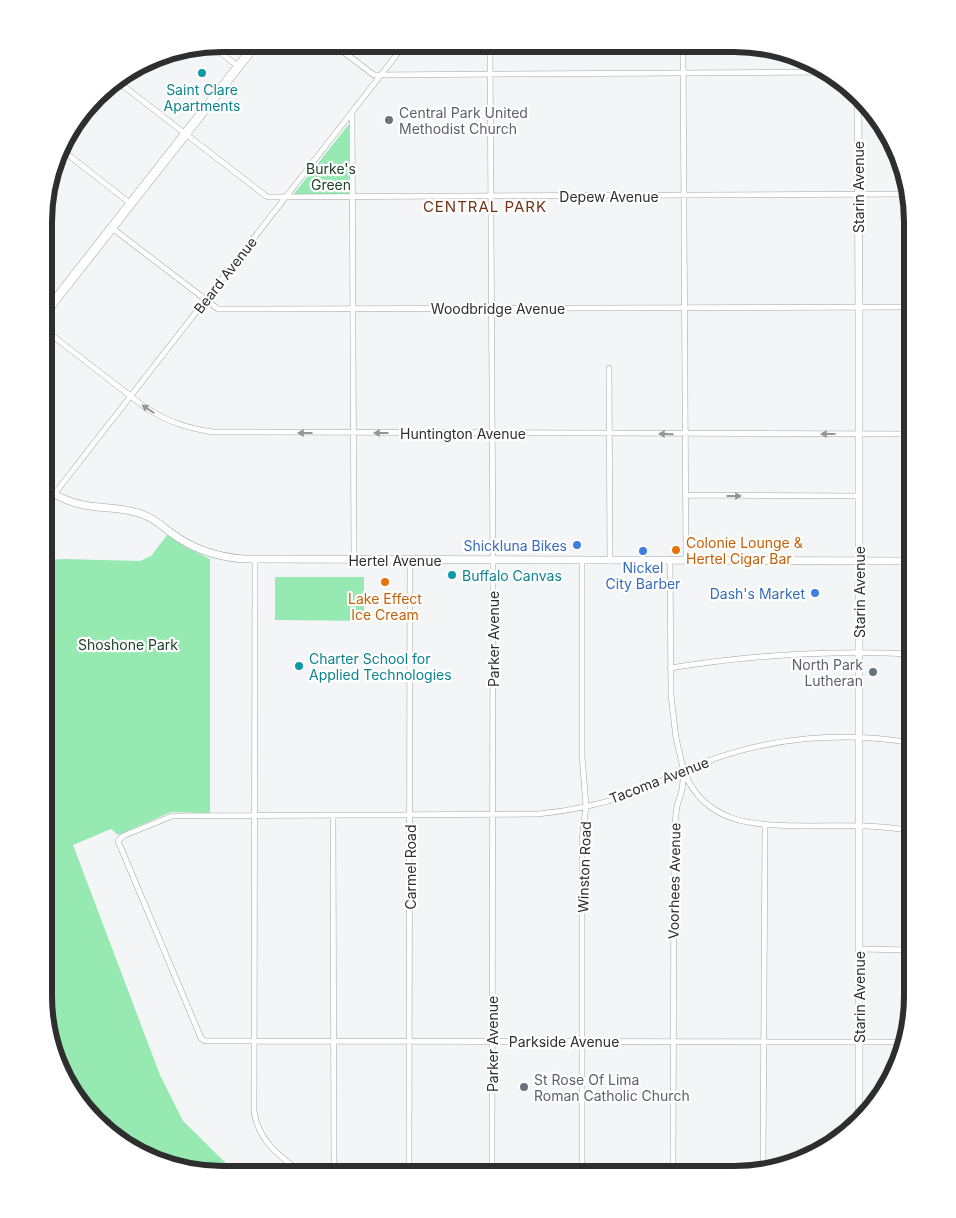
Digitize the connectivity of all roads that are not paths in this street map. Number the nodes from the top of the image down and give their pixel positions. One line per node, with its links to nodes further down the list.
1 (490, 52): 10 (street, Parker Avenue)
2 (683, 52): 9 (street)
3 (221, 53): 7 (street)
4 (249, 53): 7 (main road)
5 (345, 53): 11 (street)
6 (399, 53): 11 (street, Beard Avenue)
7 (239, 67): 15 (main road)
8 (813, 72): 9 (street)
9 (683, 73): 10 (street); 19 (street)
10 (491, 74): 11 (street); 20 (street, Parker Avenue)
11 (382, 75): 14 (street, Beard Avenue)
12 (123, 85): 15 (street, Depew Avenue)
13 (858, 107): 17 (street, Starin Avenue)
14 (352, 113): 21 (street, Beard Avenue); 22 (street)
15 (185, 134): 21 (street, Depew Avenue); 23 (main road)
16 (67, 154): 23 (street)
17 (858, 194): 18 (street, Depew Avenue); 19 (street, Depew Avenue); 29 (street, Starin Avenue)
18 (901, 194)
19 (684, 195): 20 (street, Depew Avenue); 28 (street)
20 (491, 196): 22 (street, Depew Avenue); 31 (street, Parker Avenue)
21 (285, 198): 22 (street, Depew Avenue); 25 (street, Beard Avenue)
22 (352, 198): 30 (street)
23 (131, 204): 24 (main road)
24 (112, 228): 25 (street, Woodbridge Avenue); 26 (main road)
25 (206, 300): 30 (street, Woodbridge Avenue); 34 (street, Beard Avenue)
26 (52, 304)
27 (904, 306): 29 (street, Woodbridge Avenue)
28 (684, 307): 29 (street, Woodbridge Avenue); 31 (street, Woodbridge Avenue); 38 (street)
29 (859, 307): 39 (street, Starin Avenue)
30 (353, 308): 31 (street, Woodbridge Avenue); 36 (street)
31 (491, 308): 35 (street, Parker Avenue)
32 (52, 335): 34 (street, Huntington Avenue)
33 (609, 368): 37 (street)
34 (130, 396): 36 (street, Huntington Avenue, one-way to 34); 41 (street, Beard Avenue)
35 (492, 432): 36 (street, Huntington Avenue, one-way to 36); 37 (street, Huntington Avenue); 48 (street, Parker Avenue)
36 (354, 433): 46 (street)
37 (610, 433): 38 (street, Huntington Avenue, one-way to 37); 50 (street)
38 (685, 434): 39 (street, Huntington Avenue, one-way to 38); 42 (street)
39 (859, 434): 40 (street, Huntington Avenue); 43 (street, Starin Avenue)
40 (904, 434)
41 (54, 494): 44 (street, Beard Avenue); 45 (street, Hertel Avenue)
42 (686, 496): 43 (street, one-way to 43); 53 (street)
43 (859, 496): 54 (street, Starin Avenue)
44 (52, 497)
45 (255, 560): 46 (street, Hertel Avenue); 62 (street)
46 (354, 560): 47 (street, Hertel Avenue)
47 (410, 560): 48 (street, Hertel Avenue); 64 (street, Carmel Road)
48 (493, 560): 49 (street, Hertel Avenue); 65 (street, Parker Avenue)
49 (582, 560): 50 (street, Hertel Avenue); 61 (street, Winston Road)
50 (610, 560): 52 (street, Hertel Avenue)
51 (904, 560): 54 (street, Hertel Avenue)
52 (670, 561): 53 (street, Hertel Avenue); 57 (street, Voorhees Avenue)
53 (686, 561): 54 (street, Hertel Avenue)
54 (859, 561): 55 (street, Starin Avenue)
55 (859, 653): 56 (street); 57 (street); 58 (street, Starin Avenue)
56 (903, 654)
57 (670, 668): 60 (street, Voorhees Avenue)
58 (859, 737): 59 (street, Tacoma Avenue); 60 (street, Tacoma Avenue); 67 (street, Starin Avenue)
59 (903, 741)
60 (684, 772): 61 (street, Tacoma Avenue); 66 (street); 77 (street, Voorhees Avenue)
61 (586, 806): 65 (street, Tacoma Avenue); 76 (street, Winston Road)
62 (255, 816): 63 (street, Tacoma Avenue); 71 (street, Tacoma Avenue); 72 (street)
63 (333, 816): 64 (street, Tacoma Avenue); 73 (street)
64 (410, 816): 65 (street, Tacoma Avenue); 74 (street, Carmel Road)
65 (492, 816): 75 (street, Parker Avenue)
66 (765, 826): 67 (street); 78 (street)
67 (859, 826): 68 (street); 69 (street, Starin Avenue)
68 (903, 829)
69 (860, 949): 70 (street); 79 (street, Starin Avenue)
70 (903, 950)
71 (200, 1036): 72 (street, Parkside Avenue)
72 (254, 1041): 73 (street, Parkside Avenue); 83 (street)
73 (334, 1041): 74 (street, Parkside Avenue); 84 (street)
74 (409, 1041): 75 (street, Parkside Avenue); 85 (street, Carmel Road)
75 (493, 1041): 76 (street, Parkside Avenue); 86 (street, Parker Avenue)
76 (582, 1041): 77 (street, Parkside Avenue); 87 (street, Winston Road)
77 (673, 1041): 78 (street, Parkside Avenue); 88 (street, Voorhees Avenue)
78 (764, 1041): 79 (street, Parkside Avenue); 82 (street)
79 (860, 1042): 80 (street, Parkside Avenue); 81 (street, Starin Avenue)
80 (896, 1042)
81 (859, 1110)
82 (763, 1163)
83 (291, 1165)
84 (334, 1165)
85 (409, 1165)
86 (492, 1165)
87 (582, 1165)
88 (673, 1165)

